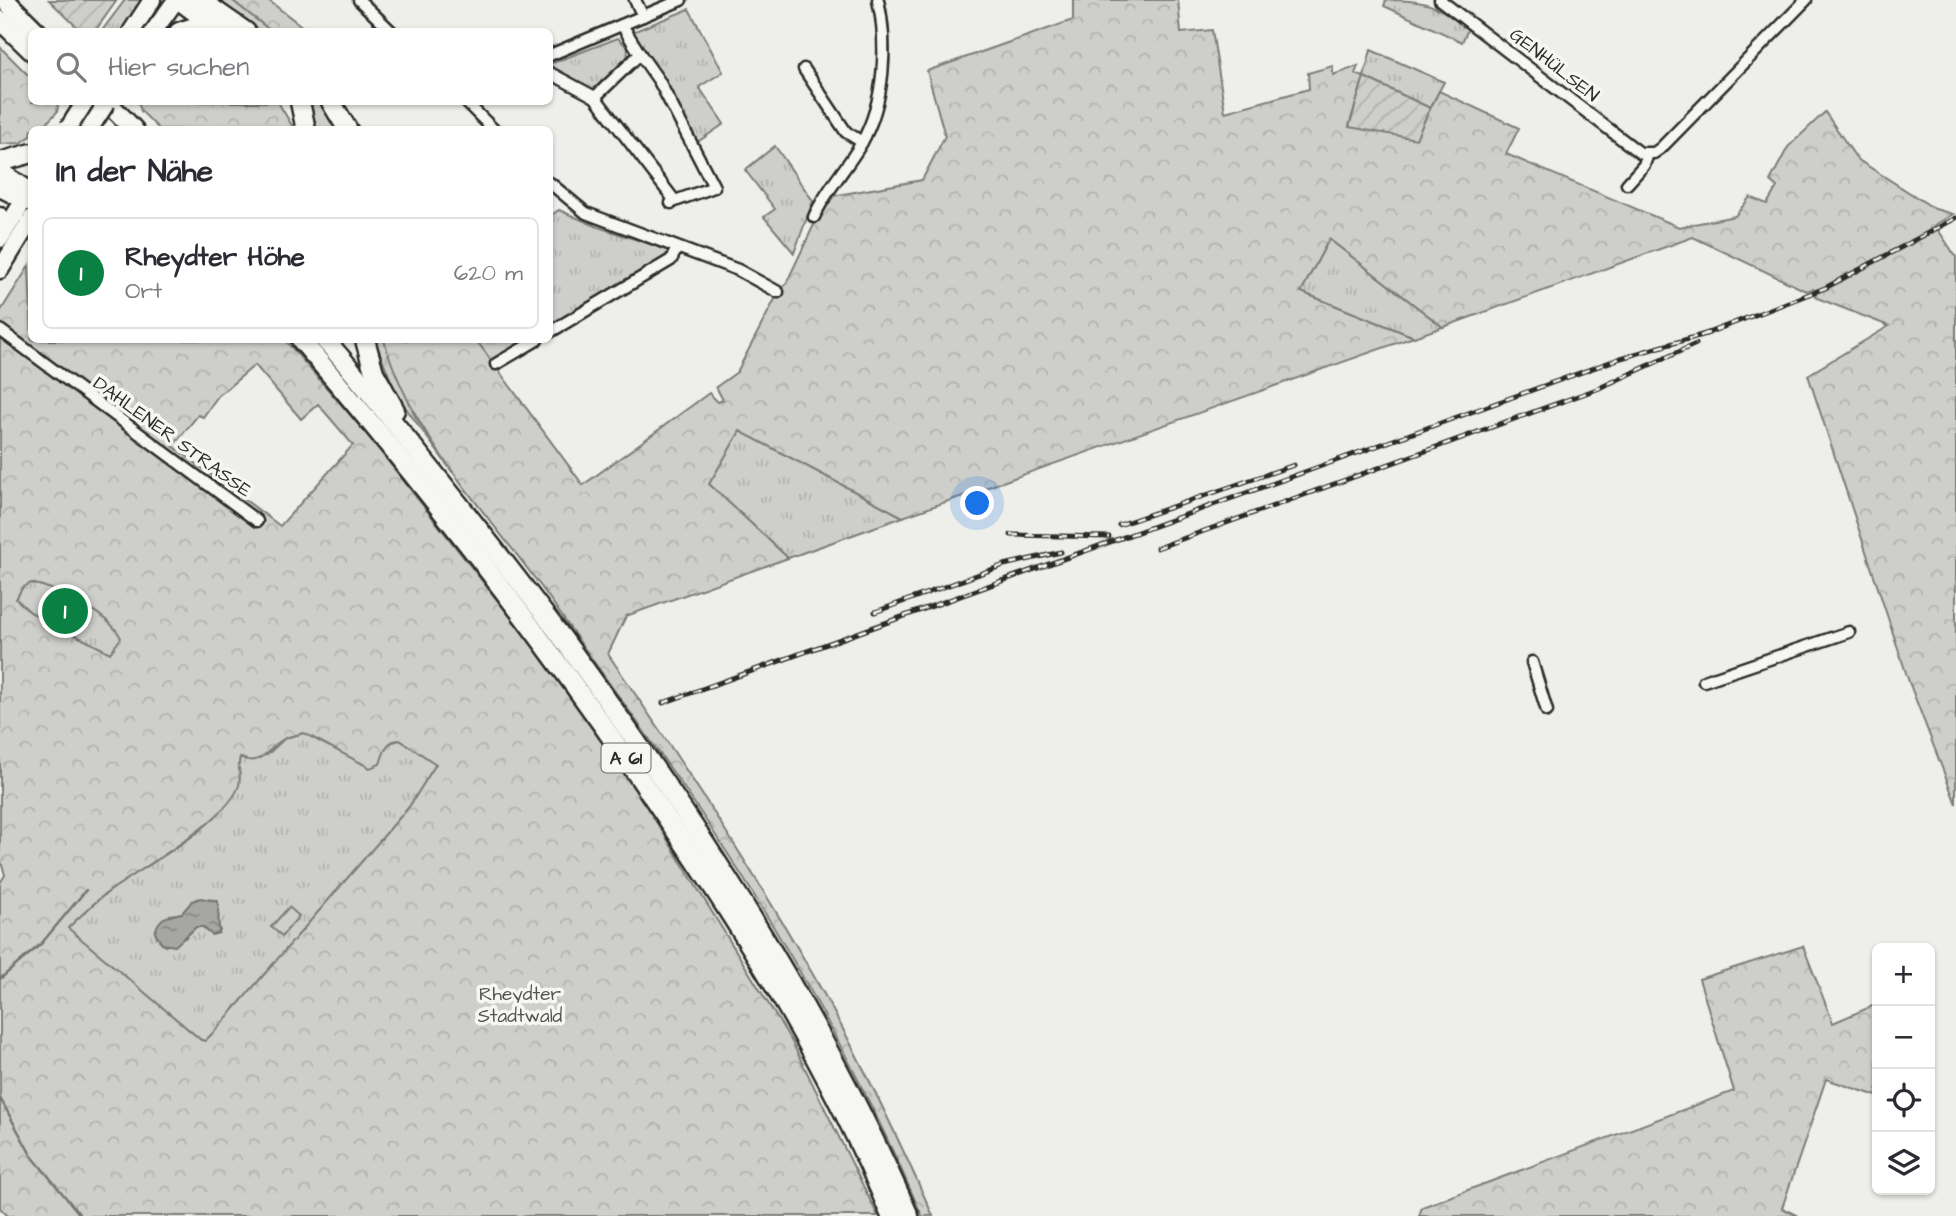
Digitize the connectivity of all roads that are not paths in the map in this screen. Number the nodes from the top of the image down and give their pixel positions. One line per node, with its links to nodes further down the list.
1 (5, 0): 15 (highway)
2 (152, 0): 16 (main road)
3 (178, 0): 17 (main road); 18 (highway)
4 (200, 0): 19 (highway)
5 (214, 0): 20 (highway)
6 (359, 0): 21 (street)
7 (635, 0): 12 (street)
8 (681, 0): 12 (street)
9 (878, 0): 44 (street)
10 (1440, 0): 46 (street, GENHÜLSEN)
11 (1806, 0): 46 (street)
12 (643, 16): 14 (street)
13 (0, 20): 23 (highway)
14 (622, 25): 25 (street); 26 (street)
15 (33, 28)
16 (134, 28)
17 (156, 28)
18 (216, 28)
19 (240, 28)
20 (242, 28)
21 (388, 28)
22 (0, 32): 24 (highway)
23 (28, 49)
24 (28, 50)
25 (553, 54)
26 (640, 54): 29 (street); 29 (street)
27 (804, 69): 44 (street)
28 (553, 75): 29 (street)
29 (595, 97)
30 (81, 105): 36 (main road, bridge)
31 (86, 105): 38 (highway)
32 (301, 105): 41 (highway)
33 (333, 105): 42 (highway)
34 (469, 105): 43 (street)
35 (111, 106): 37 (main road, bridge); 39 (highway); 40 (highway)
36 (69, 126)
37 (93, 126)
38 (104, 126)
39 (130, 126)
40 (136, 126)
41 (305, 126)
42 (346, 126)
43 (490, 126)
44 (862, 142): 56 (street)
45 (28, 154): 47 (highway)
46 (1648, 154): 49 (street)
47 (0, 162)
48 (0, 172): 52 (highway)
49 (1627, 184)
50 (553, 185): 60 (street)
51 (0, 187): 53 (highway)
52 (28, 193)
53 (28, 194)
54 (28, 198): 59 (main road)
55 (0, 217): 58 (highway)
56 (814, 217)
57 (28, 224): 61 (main road)
58 (0, 225)
59 (0, 239)
60 (677, 248): 62 (street); 64 (street)
61 (0, 270)
62 (778, 292)
63 (0, 330): 71 (street, DAHLENER STRASSE)
64 (553, 330)
65 (303, 343): 76 (highway, A 61)
66 (327, 343): 70 (highway, A 61)
67 (366, 343): 70 (highway)
68 (532, 343): 69 (street)
69 (496, 364)
70 (445, 486): 77 (highway, A 61)
71 (257, 520)
72 (1849, 632): 74 (street)
73 (1532, 662): 75 (street)
74 (1704, 681)
75 (1547, 711)
76 (891, 1216)
77 (909, 1216)

